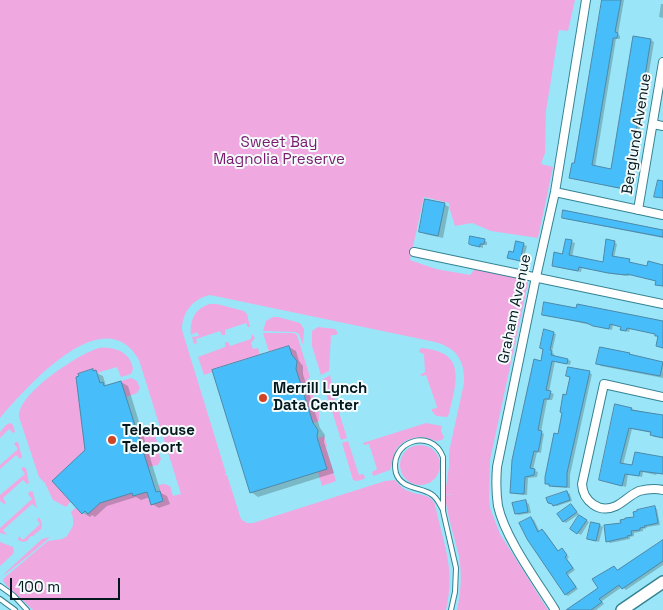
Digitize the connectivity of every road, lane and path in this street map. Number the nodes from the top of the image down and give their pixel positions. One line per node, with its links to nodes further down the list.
1 (586, 0): 5 (street, Graham Avenue)
2 (663, 62): 3 (street, Berglund Avenue)
3 (653, 124): 4 (street); 6 (street, Berglund Avenue)
4 (663, 126)
5 (555, 192): 6 (street); 9 (street, Graham Avenue)
6 (638, 210): 7 (street)
7 (663, 215)
8 (414, 252): 9 (street)
9 (536, 277): 10 (street); 20 (street, Graham Avenue)
10 (663, 304)
11 (663, 397): 12 (street)
12 (663, 490)
13 (443, 510): 13 (lane); 19 (lane)
14 (663, 582): 21 (main road)
15 (0, 586): 18 (lane)
16 (0, 599): 17 (lane)
17 (14, 610)
18 (27, 610)
19 (451, 610)
20 (555, 610)
21 (622, 610)

